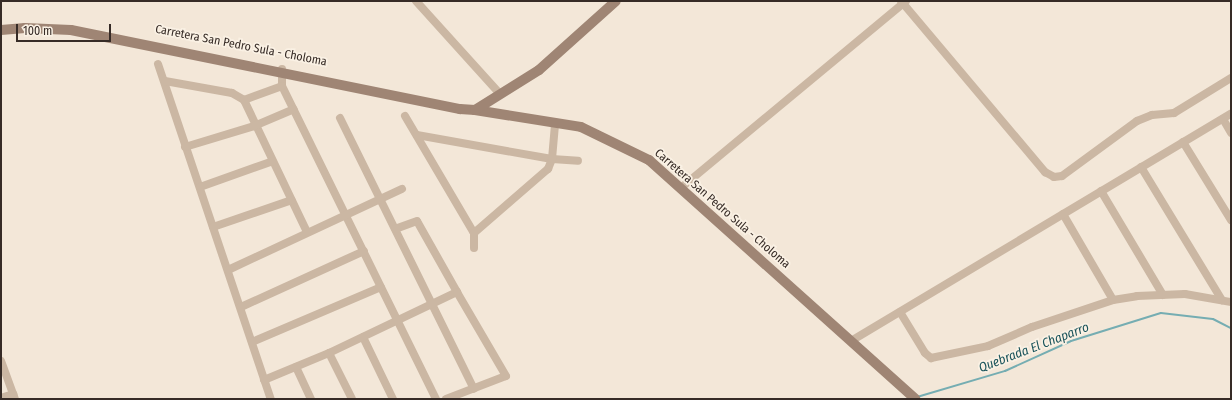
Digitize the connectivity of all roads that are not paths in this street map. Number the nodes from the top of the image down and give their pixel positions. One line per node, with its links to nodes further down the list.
1 (416, 1): 11 (street)
2 (616, 1): 11 (main road)
3 (903, 2): 8 (street); 30 (street)
4 (1, 25): 7 (main road, Carretera San Pedro Sula - Choloma)
5 (1, 30): 7 (main road, Carretera San Pedro Sula - Choloma)
6 (158, 64): 9 (street)
7 (282, 70): 10 (street); 14 (main road, Carretera San Pedro Sula - Choloma)
8 (1231, 78)
9 (165, 81): 12 (street); 24 (street)
10 (282, 86): 12 (street); 13 (street)
11 (499, 93): 14 (main road)
12 (244, 100): 20 (street)
13 (294, 109): 20 (street); 35 (street)
14 (474, 110): 19 (main road, Carretera San Pedro Sula - Choloma)
15 (1231, 114): 18 (street)
16 (405, 116): 22 (street)
17 (340, 118): 33 (street)
18 (1223, 119): 21 (street); 23 (street)
19 (555, 122): 25 (street); 30 (main road, Carretera San Pedro Sula - Choloma)
20 (254, 126): 24 (street); 26 (street)
21 (1231, 132)
22 (417, 135): 25 (street); 41 (street)
23 (1183, 142): 28 (street); 37 (street)
24 (185, 147): 29 (street)
25 (552, 159): 27 (street); 41 (street)
26 (273, 161): 29 (street); 34 (street)
27 (578, 161)
28 (1141, 167): 32 (street); 49 (street)
29 (200, 187): 38 (street)
30 (682, 187): 56 (main road, Carretera San Pedro Sula - Choloma)
31 (402, 189): 33 (street)
32 (1101, 191): 36 (street); 47 (street)
33 (380, 199): 35 (street); 39 (street)
34 (292, 200): 38 (street); 40 (street)
35 (347, 214): 40 (street); 43 (street)
36 (1063, 214): 48 (street); 53 (street)
37 (1231, 220)
38 (213, 226): 44 (street)
39 (395, 229): 46 (street); 51 (street)
40 (307, 232): 44 (street)
41 (474, 233): 42 (street)
42 (474, 248)
43 (364, 251): 45 (street); 52 (street)
44 (228, 270): 52 (street)
45 (381, 287): 54 (street); 57 (street)
46 (457, 292): 51 (street); 62 (street)
47 (1163, 295): 48 (street); 49 (street)
48 (1113, 300): 53 (street)
49 (1222, 300): 50 (street)
50 (1231, 302)
51 (431, 305): 54 (street); 62 (street)
52 (241, 307): 57 (street)
53 (900, 312): 56 (street)
54 (397, 320): 55 (street); 70 (street)
55 (363, 337): 58 (street); 69 (street)
56 (851, 341): 63 (main road, Carretera San Pedro Sula - Choloma)
57 (252, 342): 61 (street)
58 (329, 353): 60 (street); 68 (street)
59 (1, 360): 64 (street)
60 (296, 367): 61 (street); 67 (street)
61 (264, 380): 66 (street)
62 (474, 389): 71 (street)
63 (912, 396)
64 (14, 397): 65 (street)
65 (1, 398)
66 (271, 399)
67 (311, 399)
68 (352, 399)
69 (393, 399)
70 (436, 399)
71 (446, 399)

